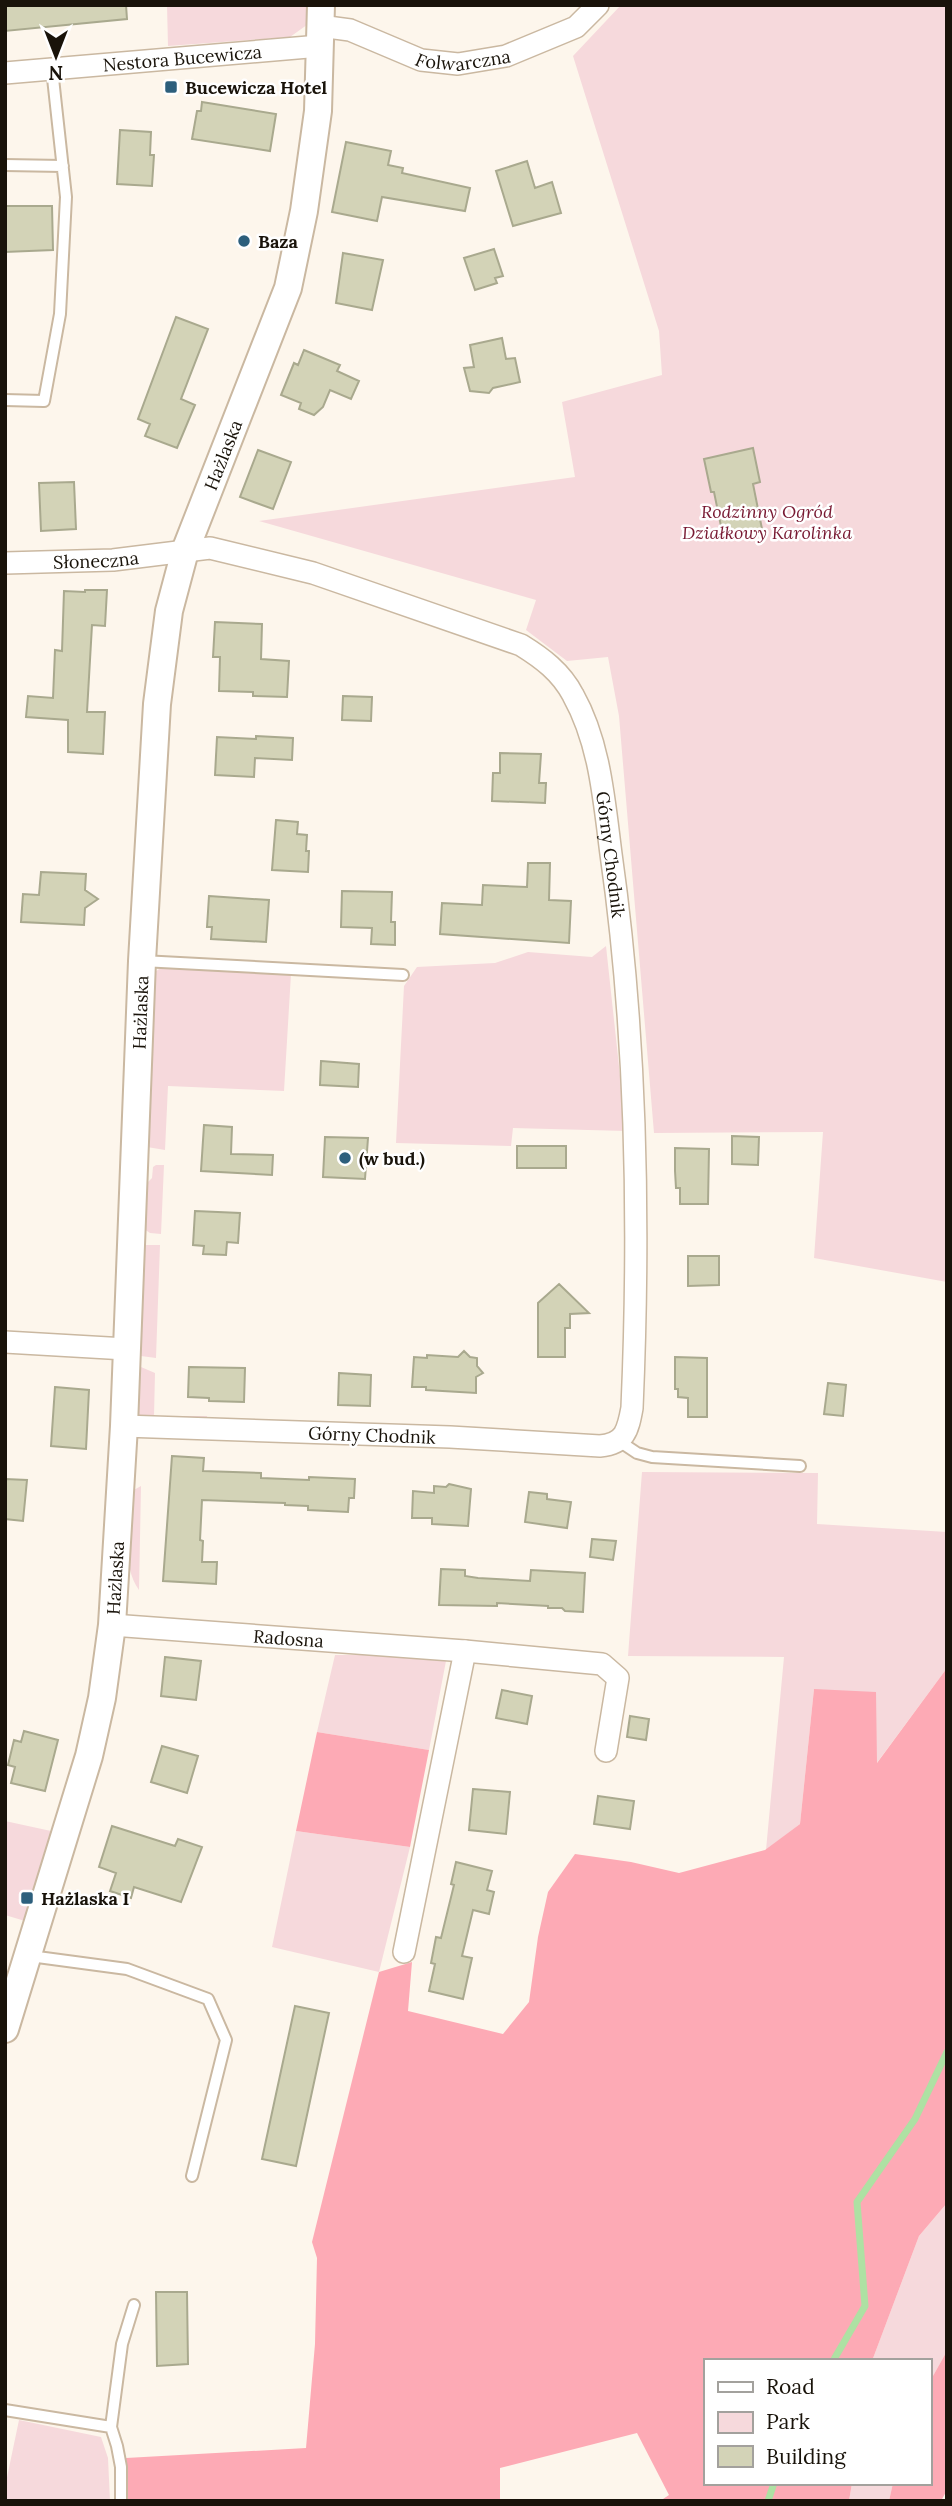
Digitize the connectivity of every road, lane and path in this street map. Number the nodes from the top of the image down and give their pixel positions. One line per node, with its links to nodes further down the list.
1 (598, 5): 2 (street, Folwarczna)
2 (320, 26): 3 (street, Nestora Bucewicza); 8 (street, Hażlaska)
3 (52, 69): 4 (street, Nestora Bucewicza); 6 (lane)
4 (5, 73)
5 (5, 165): 6 (lane)
6 (63, 166): 7 (lane)
7 (5, 400)
8 (185, 551): 9 (street, Słoneczna); 10 (street, Hażlaska); 15 (street, Górny Chodnik)
9 (5, 563)
10 (142, 961): 11 (lane); 13 (street, Hażlaska)
11 (403, 975)
12 (5, 1342): 13 (street)
13 (126, 1349): 14 (street, Hażlaska)
14 (124, 1426): 15 (street, Górny Chodnik); 17 (street, Hażlaska)
15 (619, 1441): 16 (lane)
16 (800, 1466)
17 (112, 1625): 18 (street, Radosna); 21 (street, Hażlaska)
18 (465, 1651): 19 (street, Radosna); 20 (street)
19 (606, 1751)
20 (404, 1952)
21 (27, 1955): 22 (street, Hażlaska); 23 (lane)
22 (5, 2029)
23 (192, 2176)
24 (134, 2305): 26 (lane)
25 (5, 2410): 26 (lane)
26 (111, 2427): 27 (lane)
27 (121, 2501)

